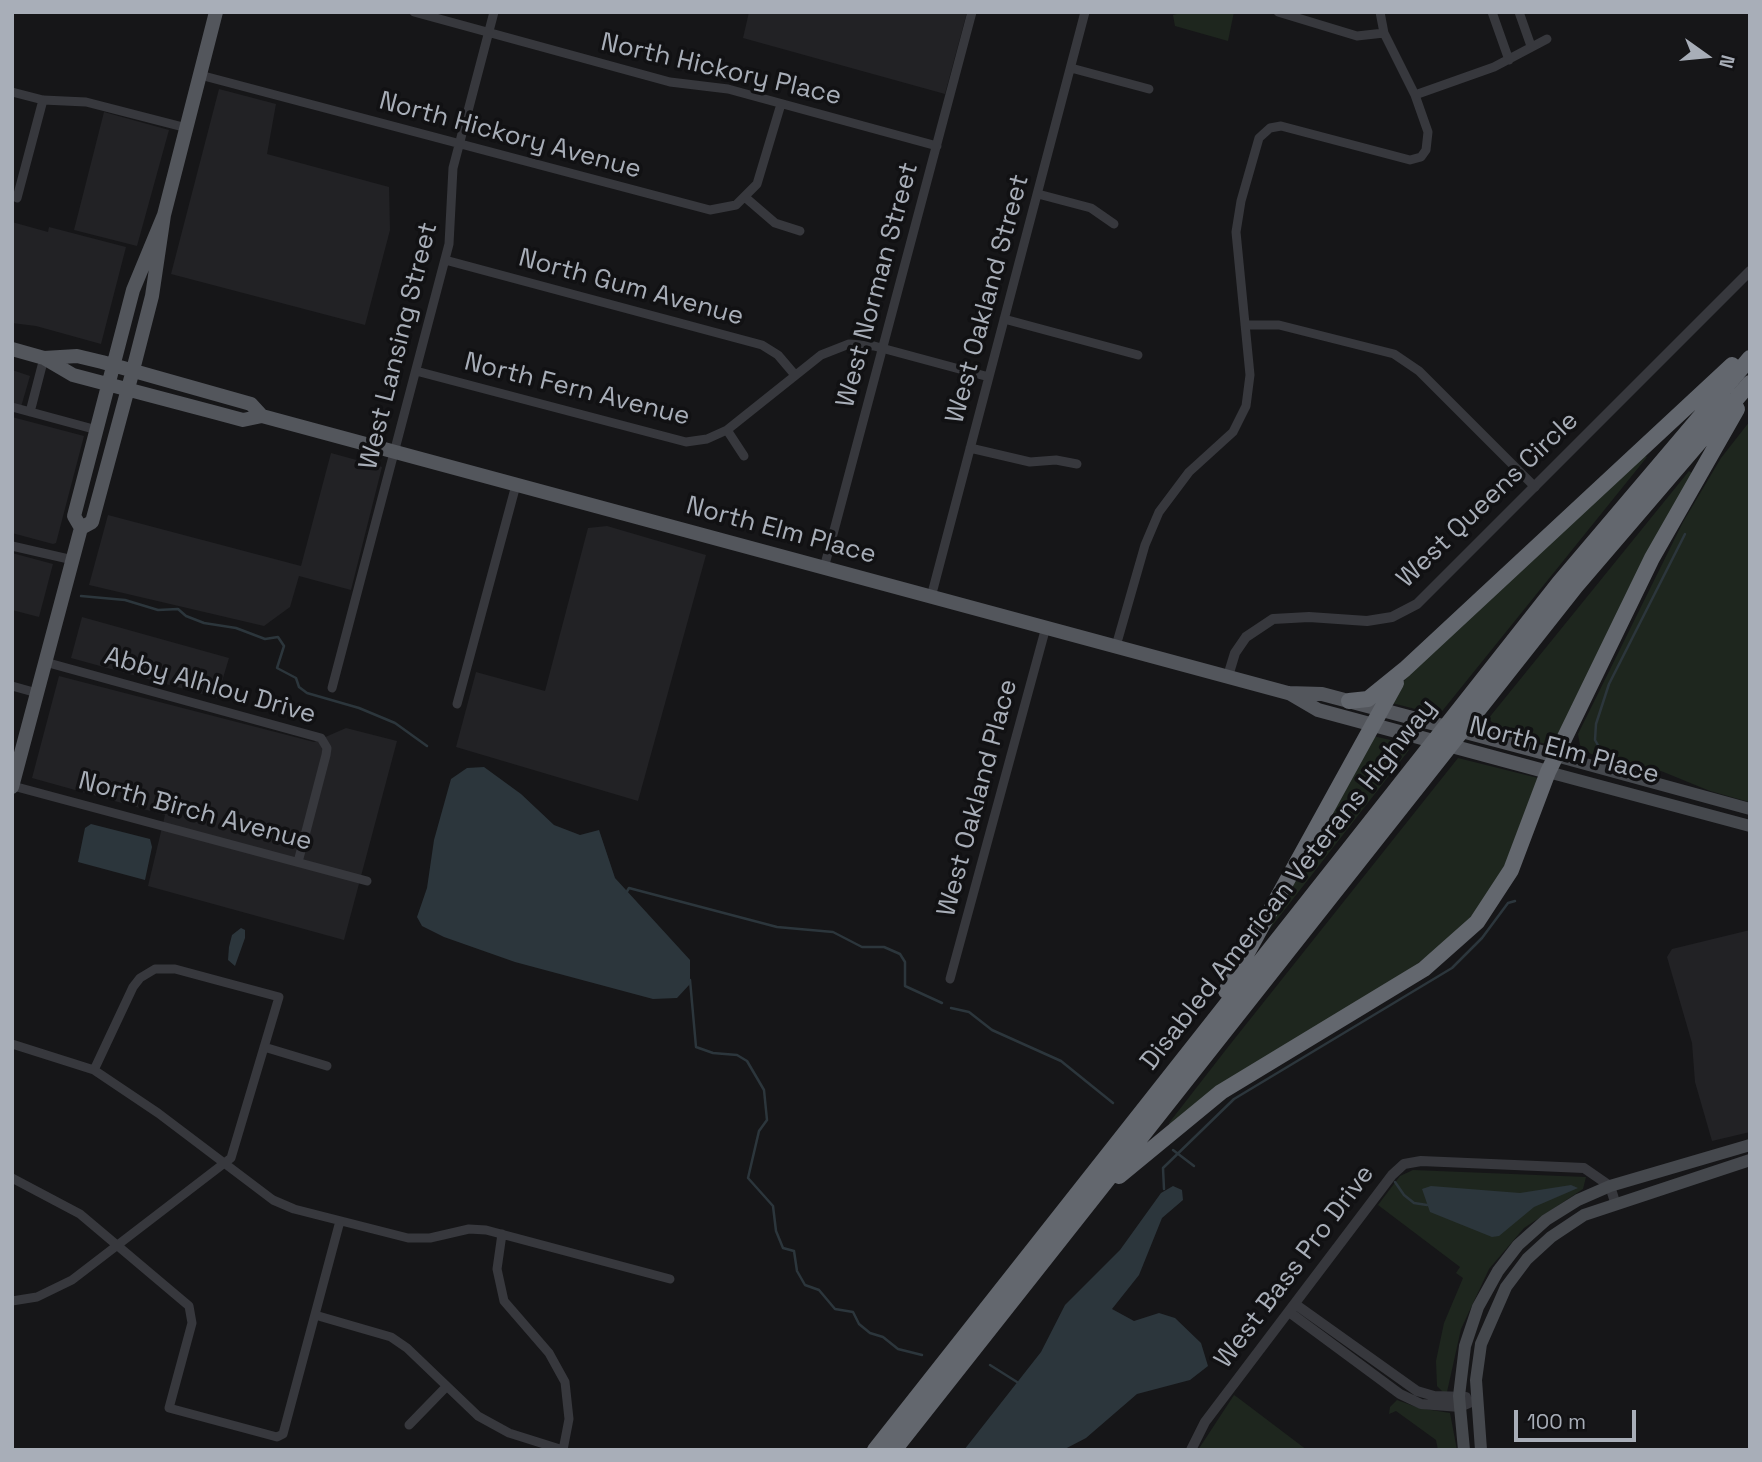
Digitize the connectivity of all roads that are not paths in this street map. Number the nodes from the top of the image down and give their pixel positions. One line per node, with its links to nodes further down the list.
1 (216, 12): 16 (main road)
2 (414, 12): 10 (street, North Hickory Place)
3 (494, 12): 10 (street, West Lansing Street)
4 (972, 12): 24 (street, West Norman Street)
5 (1085, 12): 15 (street, West Oakland Street)
6 (1278, 12): 11 (street)
7 (1380, 12): 11 (street)
8 (1492, 12): 14 (street)
9 (1519, 12): 13 (street)
10 (488, 32): 21 (street, North Hickory Place); 23 (street, West Lansing Street)
11 (1384, 33): 19 (street)
12 (1547, 39): 13 (street)
13 (1531, 46): 14 (street)
14 (1509, 60): 19 (street)
15 (1071, 68): 17 (street); 25 (street, West Oakland Street)
16 (200, 75): 22 (main road); 23 (street, North Hickory Avenue)
17 (1149, 89)
18 (12, 92): 20 (street)
19 (1415, 95): 34 (street)
20 (43, 100): 22 (street); 26 (street)
21 (781, 103): 24 (street, North Hickory Place); 27 (street)
22 (187, 128): 28 (main road)
23 (459, 144): 27 (street, North Hickory Avenue); 31 (street, West Lansing Street)
24 (937, 146): 36 (street, West Norman Street)
25 (1038, 194): 29 (street); 33 (street, West Oakland Street)
26 (17, 198)
27 (746, 198): 30 (street)
28 (164, 215): 41 (main road); 42 (main road)
29 (1114, 224)
30 (800, 230)
31 (445, 260): 43 (street, West Lansing Street); 44 (street, North Gum Avenue)
32 (1750, 271): 59 (street, West Queens Circle)
33 (1004, 319): 38 (street); 45 (street, West Oakland Street)
34 (1245, 325): 59 (street); 66 (street)
35 (12, 349): 39 (main road, North Elm Place)
36 (883, 349): 44 (street, North Fern Avenue); 45 (street, North Fern Avenue); 63 (street, West Norman Street)
37 (1750, 349): 68 (highway)
38 (1138, 355)
39 (44, 358): 41 (main road, North Elm Place); 46 (main road, North Elm Place); 50 (street)
40 (1750, 358): 86 (highway, Disabled American Veterans Highway)
41 (114, 365): 42 (main road, North Elm Place); 46 (main road)
42 (133, 370): 48 (main road); 51 (main road, North Elm Place)
43 (416, 371): 53 (street, North Fern Avenue); 55 (street, West Lansing Street)
44 (795, 376): 53 (street, North Fern Avenue)
45 (989, 377): 54 (street, West Oakland Street)
46 (108, 385): 48 (main road, North Elm Place); 52 (main road)
47 (1750, 385): 78 (highway); 96 (highway, Disabled American Veterans Highway)
48 (128, 390): 51 (main road, North Elm Place); 60 (main road)
49 (12, 407): 50 (street)
50 (30, 412): 52 (street)
51 (262, 416): 55 (main road, North Elm Place)
52 (97, 430): 60 (main road)
53 (727, 430): 56 (street, North Fern Avenue)
54 (971, 448): 57 (street); 64 (street, West Oakland Street)
55 (395, 452): 58 (main road, North Elm Place); 71 (street, West Lansing Street)
56 (744, 456)
57 (1077, 464)
58 (516, 485): 63 (main road, North Elm Place); 75 (street)
59 (1535, 487): 69 (street, West Queens Circle)
60 (81, 528): 62 (main road)
61 (12, 546): 62 (street)
62 (73, 559): 67 (main road)
63 (824, 568): 64 (main road, North Elm Place)
64 (931, 597): 65 (main road, North Elm Place)
65 (1046, 627): 66 (main road, North Elm Place); 85 (street, West Oakland Place)
66 (1116, 646): 69 (main road, North Elm Place)
67 (45, 662): 72 (main road); 83 (street, Abby Alhlou Drive)
68 (1405, 669): 74 (highway); 76 (highway)
69 (1228, 677): 73 (main road, North Elm Place)
70 (12, 686): 72 (street)
71 (332, 688)
72 (37, 693): 80 (main road)
73 (1288, 693): 74 (main road, North Elm Place); 77 (main road, North Elm Place)
74 (1349, 701): 76 (main road, North Elm Place)
75 (457, 704)
76 (1386, 710): 77 (highway); 78 (main road, North Elm Place)
77 (1376, 726): 79 (main road, North Elm Place); 86 (highway)
78 (1556, 756): 79 (highway); 81 (main road, North Elm Place)
79 (1548, 772): 82 (main road, North Elm Place); 96 (highway)
80 (12, 786): 83 (street, North Birch Avenue)
81 (1750, 809)
82 (1750, 826)
83 (298, 862): 84 (street, North Birch Avenue)
84 (366, 881)
85 (950, 979)
86 (1205, 1030): 111 (highway, Disabled American Veterans Highway)
87 (12, 1044): 90 (street)
88 (264, 1047): 89 (street); 90 (street); 93 (street)
89 (327, 1066)
90 (94, 1070): 93 (street)
91 (1750, 1145): 95 (main road)
92 (1750, 1160): 97 (main road)
93 (225, 1163): 98 (street); 100 (street)
94 (12, 1178): 100 (street)
95 (1610, 1186): 97 (street); 103 (street, West Bass Pro Drive); 107 (main road)
96 (1090, 1200): 112 (highway, Disabled American Veterans Highway)
97 (1615, 1202): 106 (main road)
98 (340, 1221): 99 (street); 104 (street)
99 (502, 1234): 101 (street); 110 (street)
100 (118, 1244): 102 (street); 104 (street)
101 (670, 1279)
102 (12, 1301)
103 (1292, 1308): 107 (street); 113 (street, West Bass Pro Drive)
104 (315, 1315): 105 (street)
105 (445, 1388): 108 (street); 109 (street)
106 (1476, 1400): 107 (street); 115 (main road)
107 (1460, 1401): 114 (main road)
108 (409, 1424)
109 (528, 1445): 110 (street)
110 (563, 1450)
111 (875, 1450)
112 (894, 1450)
113 (1191, 1450)
114 (1464, 1450)
115 (1481, 1450)

